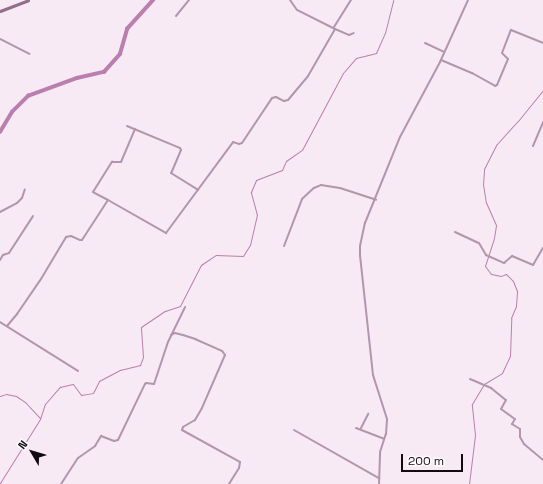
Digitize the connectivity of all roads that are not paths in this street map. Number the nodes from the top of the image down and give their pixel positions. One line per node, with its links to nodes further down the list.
1 (28, 0): 6 (main road)
2 (189, 0): 7 (street)
3 (290, 0): 8 (street)
4 (350, 0): 8 (street)
5 (468, 0): 13 (street)
6 (0, 11)
7 (176, 16)
8 (334, 28): 9 (street); 21 (street)
9 (354, 33)
10 (0, 39): 14 (street)
11 (425, 43): 13 (street)
12 (543, 43): 15 (street)
13 (444, 52): 15 (street)
14 (28, 54)
15 (441, 60): 23 (street)
16 (543, 122): 19 (street)
17 (127, 126): 18 (street)
18 (135, 129): 21 (street); 22 (street)
19 (533, 146)
20 (25, 190): 24 (street)
21 (198, 190): 22 (street)
22 (108, 200): 32 (street)
23 (376, 200): 27 (street); 40 (street)
24 (0, 212)
25 (32, 216): 29 (street)
26 (455, 232): 28 (street)
27 (284, 246)
28 (543, 248)
29 (0, 260)
30 (185, 307): 33 (street)
31 (0, 322): 32 (street)
32 (6, 326): 34 (street)
33 (171, 335): 43 (street); 44 (street)
34 (78, 371)
35 (470, 379): 41 (street)
36 (368, 414): 38 (street)
37 (356, 428): 38 (street)
38 (361, 428): 40 (street)
39 (294, 430): 42 (street)
40 (384, 439): 42 (street)
41 (543, 460)
42 (380, 478): 45 (street)
43 (61, 484)
44 (229, 484)
45 (379, 484)

